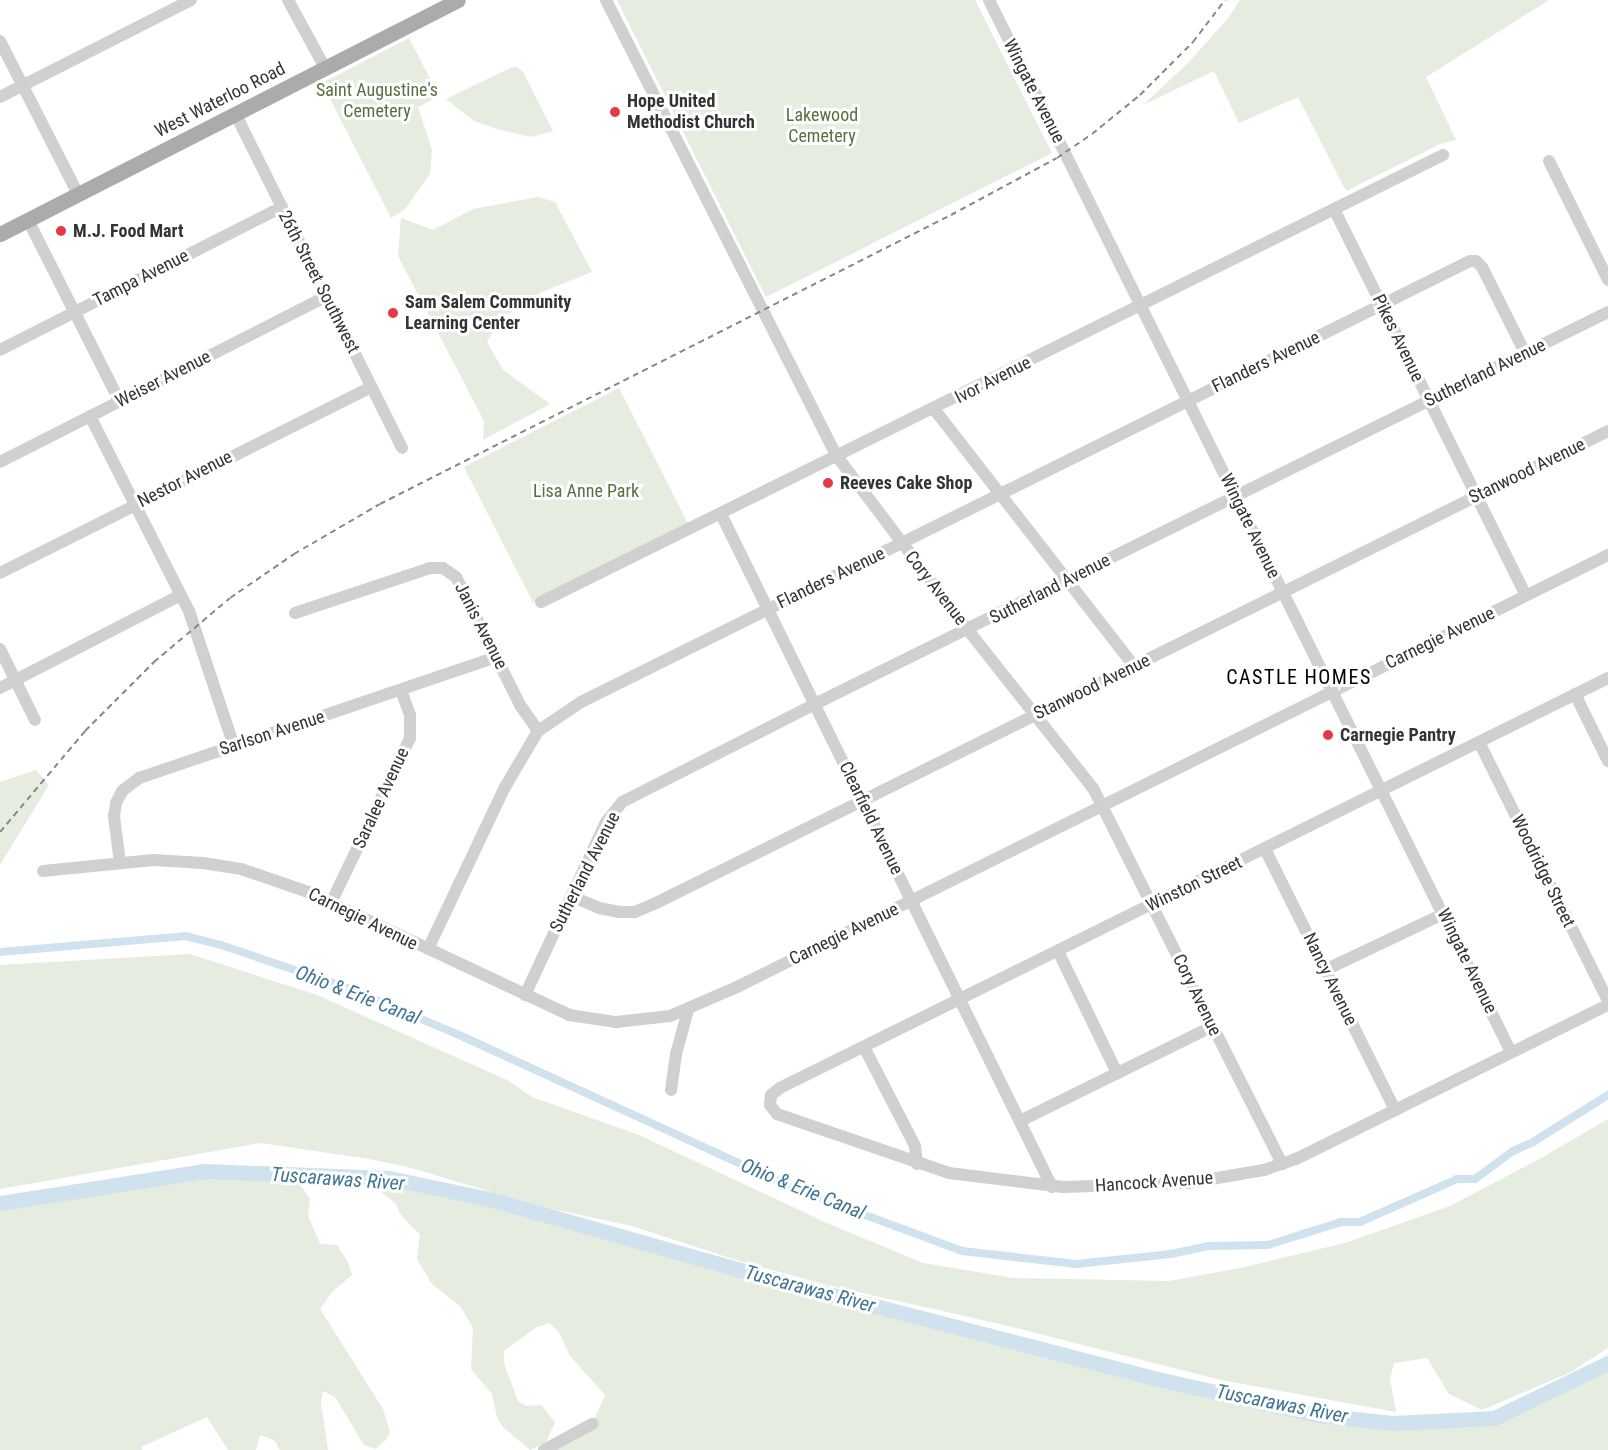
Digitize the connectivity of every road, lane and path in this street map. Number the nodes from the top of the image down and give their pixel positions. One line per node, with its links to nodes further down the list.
1 (192, 0): 8 (street)
2 (288, 0): 7 (street)
3 (458, 0): 7 (main road, West Waterloo Road)
4 (606, 0): 34 (street, Cory Avenue)
5 (989, 0): 20 (street, Wingate Avenue)
6 (0, 41): 8 (street)
7 (324, 68): 10 (main road, West Waterloo Road)
8 (24, 86): 9 (street); 13 (street)
9 (0, 97)
10 (236, 115): 13 (main road, West Waterloo Road); 14 (street, 26th Street Southwest)
11 (1443, 155): 15 (street, Ivor Avenue)
12 (1549, 161): 18 (street)
13 (78, 194): 16 (main road, West Waterloo Road)
14 (282, 207): 19 (street, 26th Street Southwest); 22 (street, Tampa Avenue)
15 (1334, 209): 20 (street, Ivor Avenue); 21 (street, Pikes Avenue)
16 (28, 220): 17 (main road, West Waterloo Road); 22 (street)
17 (0, 234)
18 (1608, 280)
19 (327, 296): 26 (street, 26th Street Southwest); 27 (street, Weiser Avenue)
20 (1142, 304): 29 (street, Wingate Avenue); 30 (street, Ivor Avenue)
21 (1382, 305): 25 (street, Flanders Avenue); 28 (street, Pikes Avenue); 29 (street, Flanders Avenue)
22 (74, 312): 24 (street, Tampa Avenue); 27 (street)
23 (1608, 312): 25 (street, Sutherland Avenue)
24 (0, 350)
25 (1525, 353): 28 (street, Sutherland Avenue)
26 (371, 387): 33 (street, 26th Street Southwest); 39 (street, Nestor Avenue)
27 (119, 400): 31 (street, Weiser Avenue)
28 (1429, 400): 37 (street, Sutherland Avenue); 38 (street, Pikes Avenue)
29 (1188, 401): 36 (street, Flanders Avenue); 37 (street, Wingate Avenue)
30 (934, 409): 34 (street, Ivor Avenue); 36 (street)
31 (90, 416): 35 (street, Weiser Avenue); 39 (street)
32 (1608, 431): 38 (street, Stanwood Avenue)
33 (402, 448)
34 (836, 455): 40 (street, Ivor Avenue); 41 (street, Cory Avenue)
35 (0, 462)
36 (998, 494): 41 (street, Flanders Avenue); 44 (street)
37 (1236, 496): 44 (street, Sutherland Avenue); 45 (street, Wingate Avenue)
38 (1477, 496): 45 (street, Stanwood Avenue); 47 (street, Pikes Avenue)
39 (134, 506): 43 (street, Nestor Avenue); 46 (street)
40 (721, 514): 48 (street, Ivor Avenue); 49 (street, Clearfield Avenue)
41 (901, 543): 49 (street, Flanders Avenue); 51 (street, Cory Avenue)
42 (1608, 555): 47 (street, Carnegie Avenue)
43 (0, 573)
44 (1067, 580): 51 (street, Sutherland Avenue); 54 (street)
45 (1283, 592): 54 (street, Stanwood Avenue); 59 (street, Wingate Avenue)
46 (181, 595): 56 (street); 66 (street)
47 (1526, 595): 59 (street, Carnegie Avenue)
48 (541, 603)
49 (768, 609): 61 (street, Clearfield Avenue); 64 (street, Flanders Avenue)
50 (294, 613): 53 (street, Janis Avenue)
51 (968, 630): 61 (street, Sutherland Avenue); 62 (street, Cory Avenue)
52 (0, 649): 56 (street)
53 (496, 657): 58 (street, Sarlson Avenue); 64 (street, Janis Avenue)
54 (1134, 666): 62 (street, Stanwood Avenue)
55 (1608, 678): 60 (street, Winston Street)
56 (16, 681): 57 (street); 63 (street)
57 (0, 688)
58 (401, 690): 66 (street, Sarlson Avenue); 76 (street, Saralee Avenue)
59 (1332, 691): 68 (street, Wingate Avenue); 70 (street, Carnegie Avenue)
60 (1575, 694): 65 (street, Winston Street); 67 (street)
61 (814, 704): 69 (street, Clearfield Avenue); 74 (street, Sutherland Avenue)
62 (1036, 715): 69 (street, Stanwood Avenue); 70 (street, Cory Avenue)
63 (35, 720)
64 (538, 731): 79 (street, Flanders Avenue)
65 (1479, 742): 68 (street, Winston Street); 84 (street, Woodridge Street)
66 (234, 746): 72 (street, Sarlson Avenue)
67 (1608, 761)
68 (1381, 790): 71 (street, Winston Street); 78 (street, Wingate Avenue)
69 (862, 801): 74 (street, Stanwood Avenue); 75 (street, Clearfield Avenue)
70 (1102, 806): 75 (street, Carnegie Avenue); 77 (street, Cory Avenue)
71 (1265, 849): 77 (street, Winston Street); 81 (street, Nancy Avenue)
72 (120, 863): 73 (street, Carnegie Avenue); 76 (street, Carnegie Avenue)
73 (43, 871)
74 (571, 896): 82 (street, Sutherland Avenue)
75 (911, 900): 83 (street, Clearfield Avenue); 85 (street, Carnegie Avenue)
76 (331, 903): 79 (street, Carnegie Avenue)
77 (1153, 904): 80 (street, Winston Street); 86 (street, Cory Avenue)
78 (1443, 914): 81 (street); 88 (street, Wingate Avenue)
79 (428, 950): 82 (street, Carnegie Avenue)
80 (1058, 951): 83 (street, Winston Street); 89 (street)
81 (1325, 970): 92 (street, Nancy Avenue)
82 (525, 995): 85 (street, Carnegie Avenue)
83 (960, 999): 87 (street, Winston Street); 93 (street, Clearfield Avenue)
84 (1608, 1003): 88 (street, Hancock Avenue)
85 (688, 1010): 91 (street)
86 (1213, 1026): 89 (street); 95 (street, Cory Avenue)
87 (864, 1047): 90 (street, Winston Street); 94 (street)
88 (1511, 1052): 92 (street, Hancock Avenue)
89 (1117, 1073): 93 (street)
90 (780, 1088): 94 (street, Hancock Avenue)
91 (671, 1090)
92 (1395, 1110): 95 (street, Hancock Avenue)
93 (1020, 1121): 96 (street, Clearfield Avenue)
94 (917, 1164): 96 (street, Hancock Avenue)
95 (1282, 1164): 96 (street, Hancock Avenue)
96 (1052, 1187)
97 (592, 1424): 98 (street)
98 (544, 1450)

